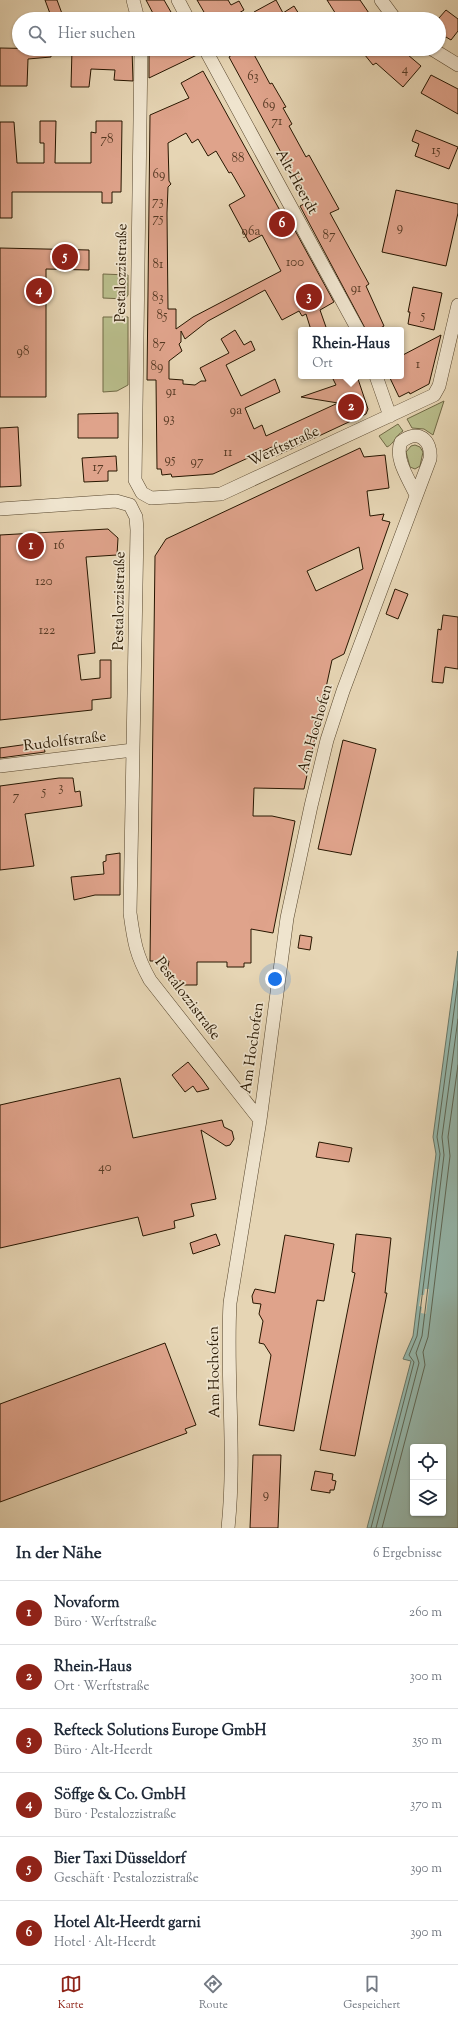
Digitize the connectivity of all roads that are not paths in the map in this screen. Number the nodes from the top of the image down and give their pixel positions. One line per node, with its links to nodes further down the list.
1 (133, 0): 4 (street)
2 (178, 0): 5 (street)
3 (381, 0): 6 (street)
4 (136, 12)
5 (184, 12)
6 (390, 12)
7 (141, 56): 15 (street, Pestalozzistraße)
8 (209, 56): 12 (street, Alt-Heerdt)
9 (443, 56): 10 (street)
10 (458, 65)
11 (458, 304): 14 (street, Werftstraße)
12 (356, 327)
13 (377, 379): 14 (street)
14 (390, 416): 15 (street, Werftstraße)
15 (142, 493): 17 (street)
16 (416, 495): 21 (street, Am Hochofen)
17 (130, 505): 18 (street); 19 (street, Pestalozzistraße)
18 (0, 509)
19 (134, 750): 20 (street, Rudolfstraße); 21 (street, Pestalozzistraße)
20 (0, 766)
21 (260, 1120): 22 (street, Am Hochofen)
22 (228, 1528)

